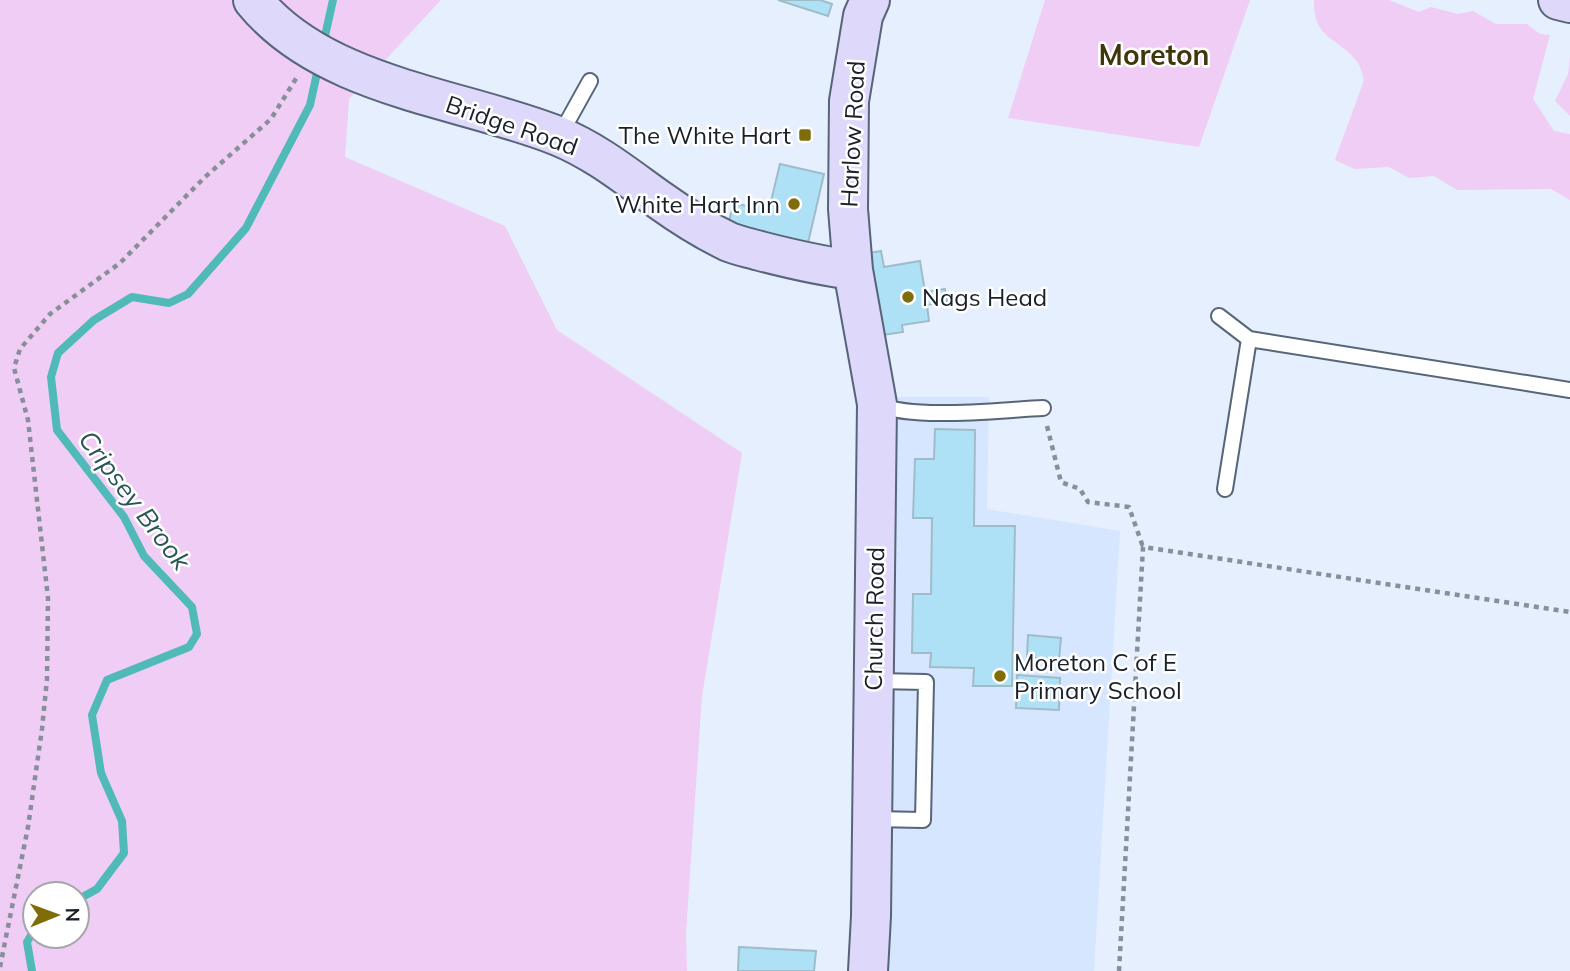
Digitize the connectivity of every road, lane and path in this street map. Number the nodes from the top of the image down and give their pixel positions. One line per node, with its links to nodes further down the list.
1 (253, 0): 5 (street, Bridge Road)
2 (870, 0): 8 (street, Harlow Road)
3 (1558, 0): 4 (street)
4 (1570, 3)
5 (291, 37): 7 (street, Bridge Road); 19 (path)
6 (590, 81): 7 (lane)
7 (559, 136): 8 (street, Bridge Road)
8 (853, 270): 12 (street, Church Road)
9 (1219, 316): 10 (lane)
10 (1249, 339): 11 (lane); 14 (lane)
11 (1570, 390)
12 (877, 404): 13 (lane); 17 (street, Church Road)
13 (1043, 408): 15 (path)
14 (1225, 489)
15 (1143, 547): 16 (path); 21 (path)
16 (1570, 612)
17 (873, 681): 18 (street, Church Road); 18 (lane)
18 (871, 818): 20 (street, Church Road)
19 (0, 967)
20 (867, 971)
21 (1119, 971)

